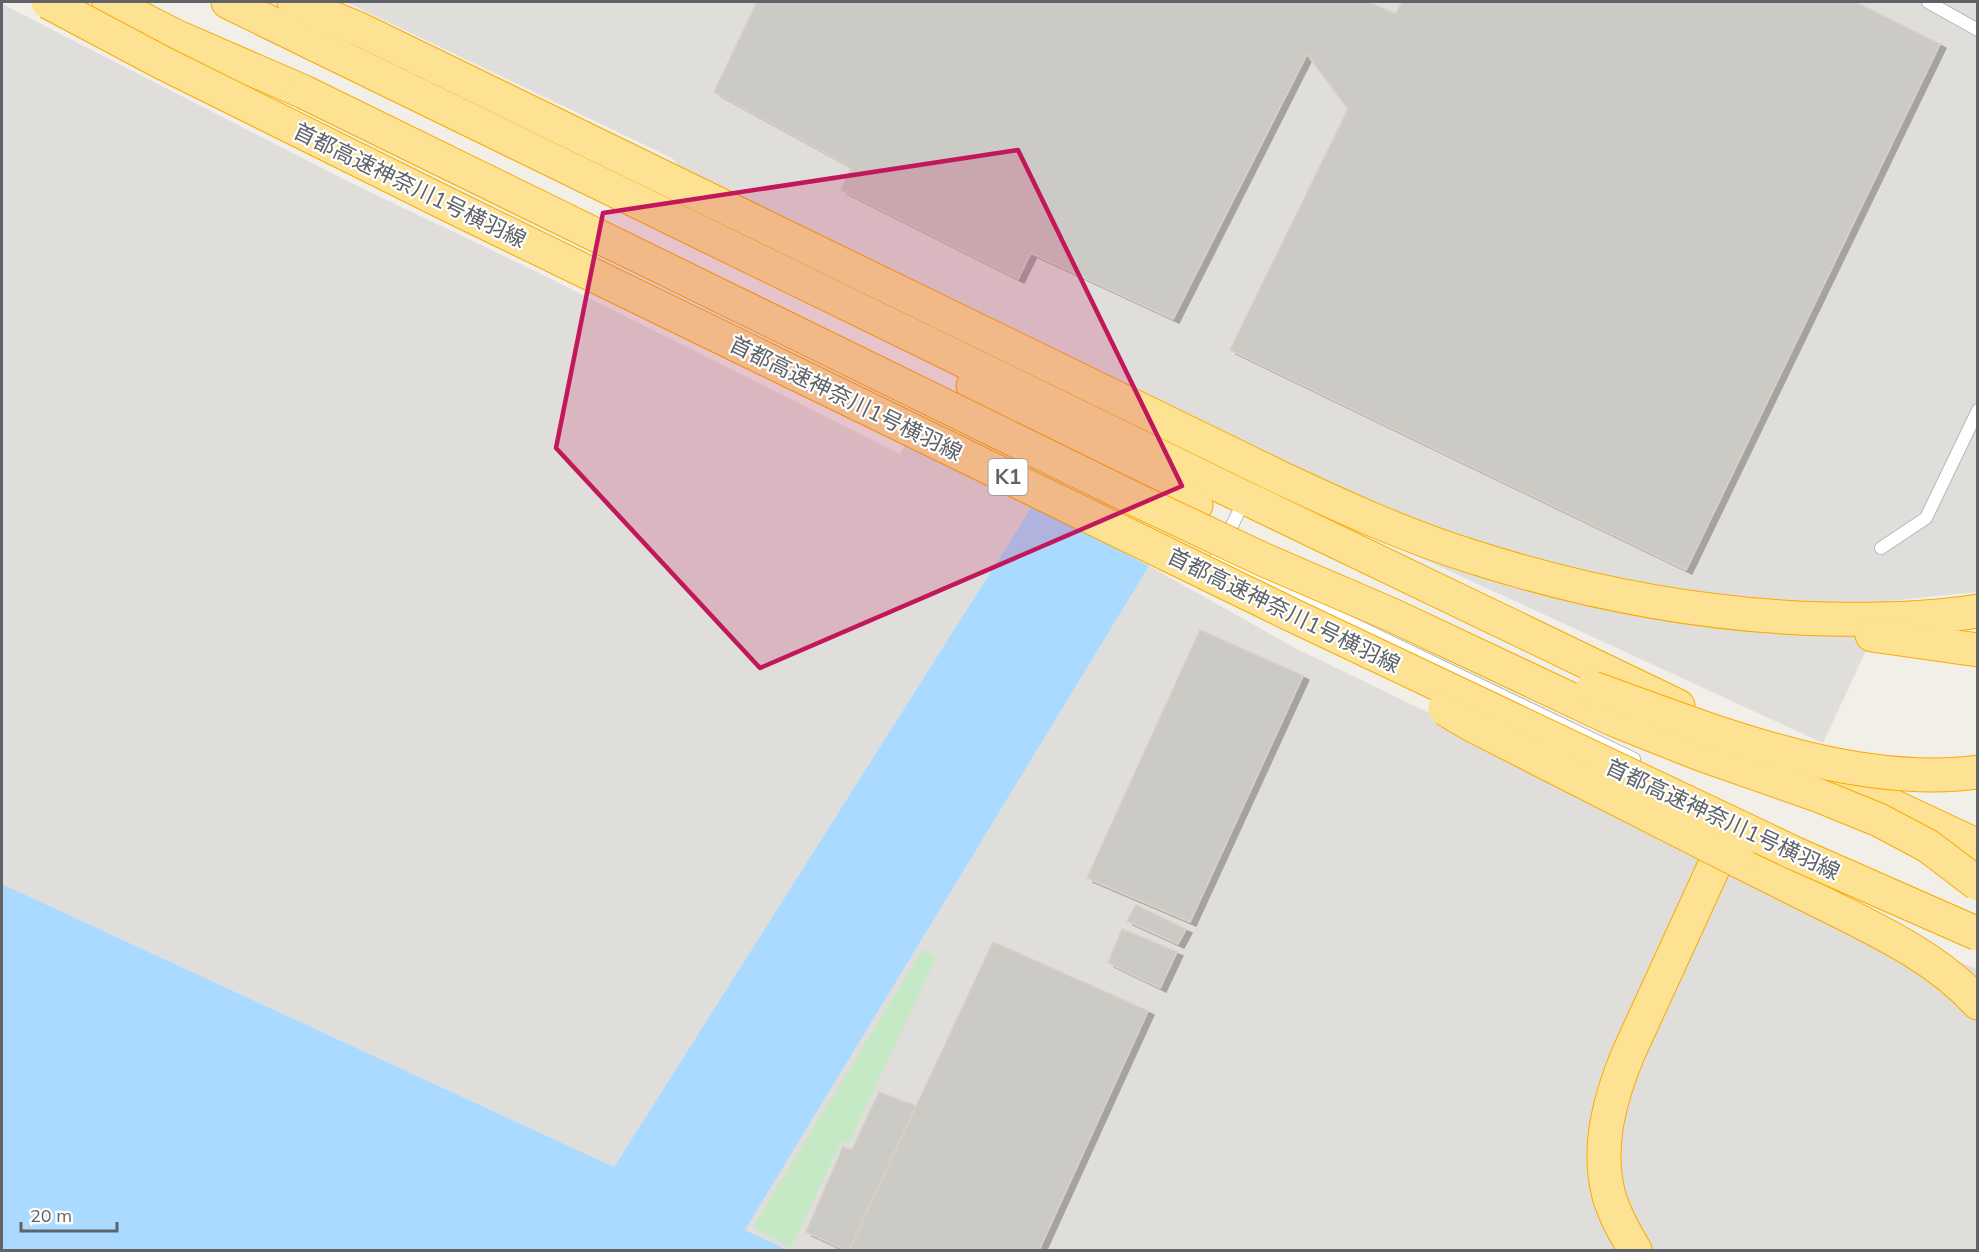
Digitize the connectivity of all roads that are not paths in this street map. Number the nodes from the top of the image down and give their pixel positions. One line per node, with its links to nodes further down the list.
1 (48, 2): 12 (highway, 首都高速神奈川1号横羽線 / K1, bridge)
2 (109, 2): 13 (highway, bridge)
3 (228, 2): 7 (highway)
4 (294, 2): 10 (highway)
5 (1928, 2): 6 (lane)
6 (1977, 30)
7 (807, 284): 18 (highway, bridge); 19 (highway)
8 (1977, 410): 9 (lane)
9 (1881, 548)
10 (1713, 611): 11 (highway); 14 (highway)
11 (1977, 611)
12 (1292, 615): 21 (highway, 首都高速神奈川1号横羽線 / K1, bridge); 22 (highway, bridge)
13 (1392, 615): 16 (highway, bridge); 20 (highway, bridge)
14 (1977, 650)
15 (1644, 764): 18 (lane)
16 (1977, 772)
17 (1740, 810): 23 (highway)
18 (1967, 848)
19 (1977, 875)
20 (1977, 885)
21 (1977, 933)
22 (1977, 1003)
23 (1635, 1251)

